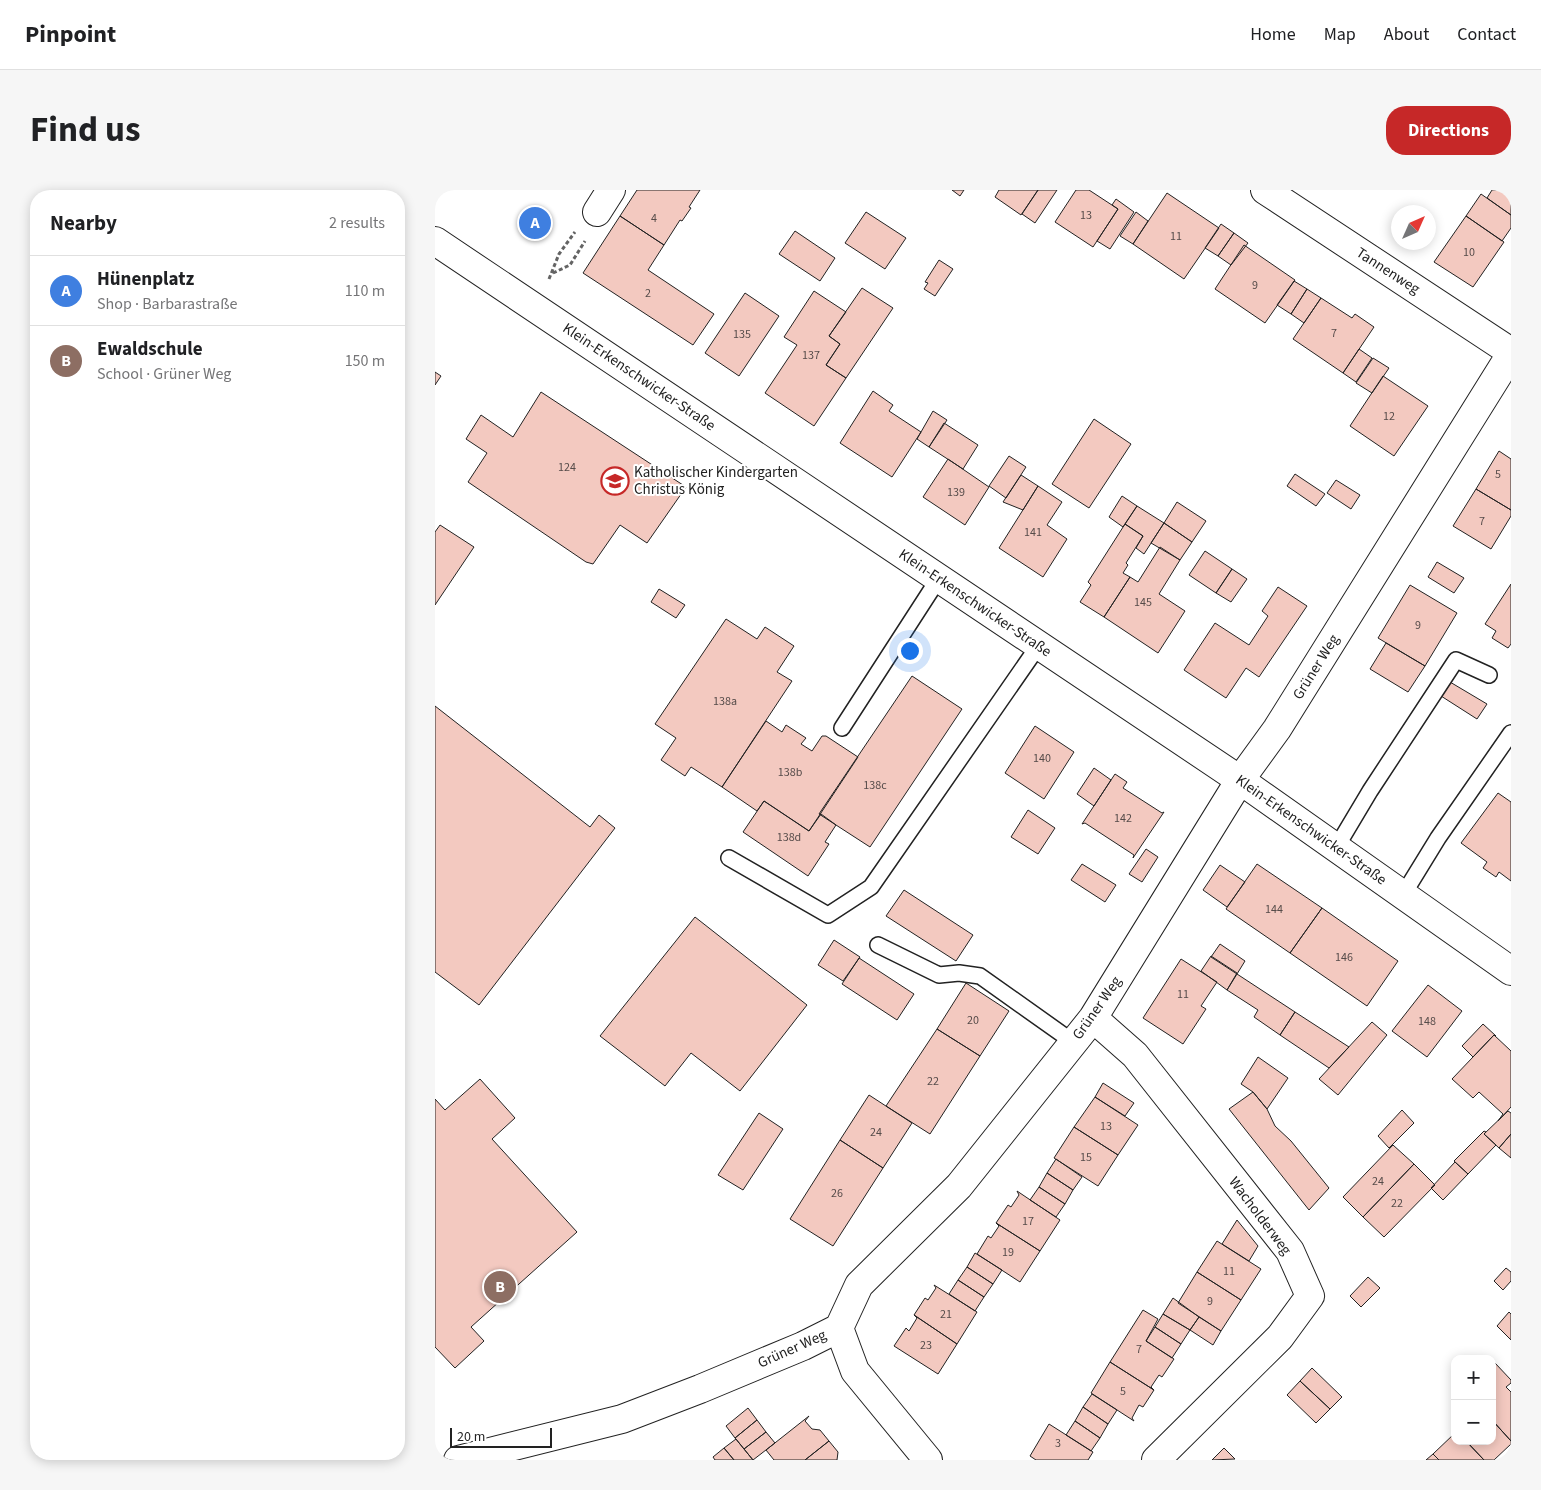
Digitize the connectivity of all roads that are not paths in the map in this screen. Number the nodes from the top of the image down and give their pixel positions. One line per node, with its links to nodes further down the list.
1 (1265, 190): 3 (street, Tannenweg)
2 (435, 241): 4 (street, Klein-Erkenschwicker-Straße)
3 (1511, 353): 9 (street, Grüner Weg)
4 (939, 578): 5 (street, Klein-Erkenschwicker-Straße); 7 (lane)
5 (1039, 645): 9 (street, Klein-Erkenschwicker-Straße); 11 (lane)
6 (1489, 675): 10 (lane)
7 (842, 728)
8 (1511, 733): 12 (lane)
9 (1240, 780): 10 (street, Klein-Erkenschwicker-Straße); 15 (street, Grüner Weg)
10 (1337, 848): 12 (street, Klein-Erkenschwicker-Straße)
11 (729, 858)
12 (1403, 895): 14 (street, Klein-Erkenschwicker-Straße)
13 (878, 945): 16 (lane)
14 (1511, 971)
15 (1093, 1018): 16 (street, Grüner Weg); 21 (street, Wacholderweg)
16 (1073, 1042): 17 (street, Grüner Weg)
17 (839, 1328): 18 (street, Grüner Weg); 20 (street)
18 (506, 1454): 19 (street, Grüner Weg)
19 (458, 1460)
20 (928, 1460)
21 (1156, 1460)

